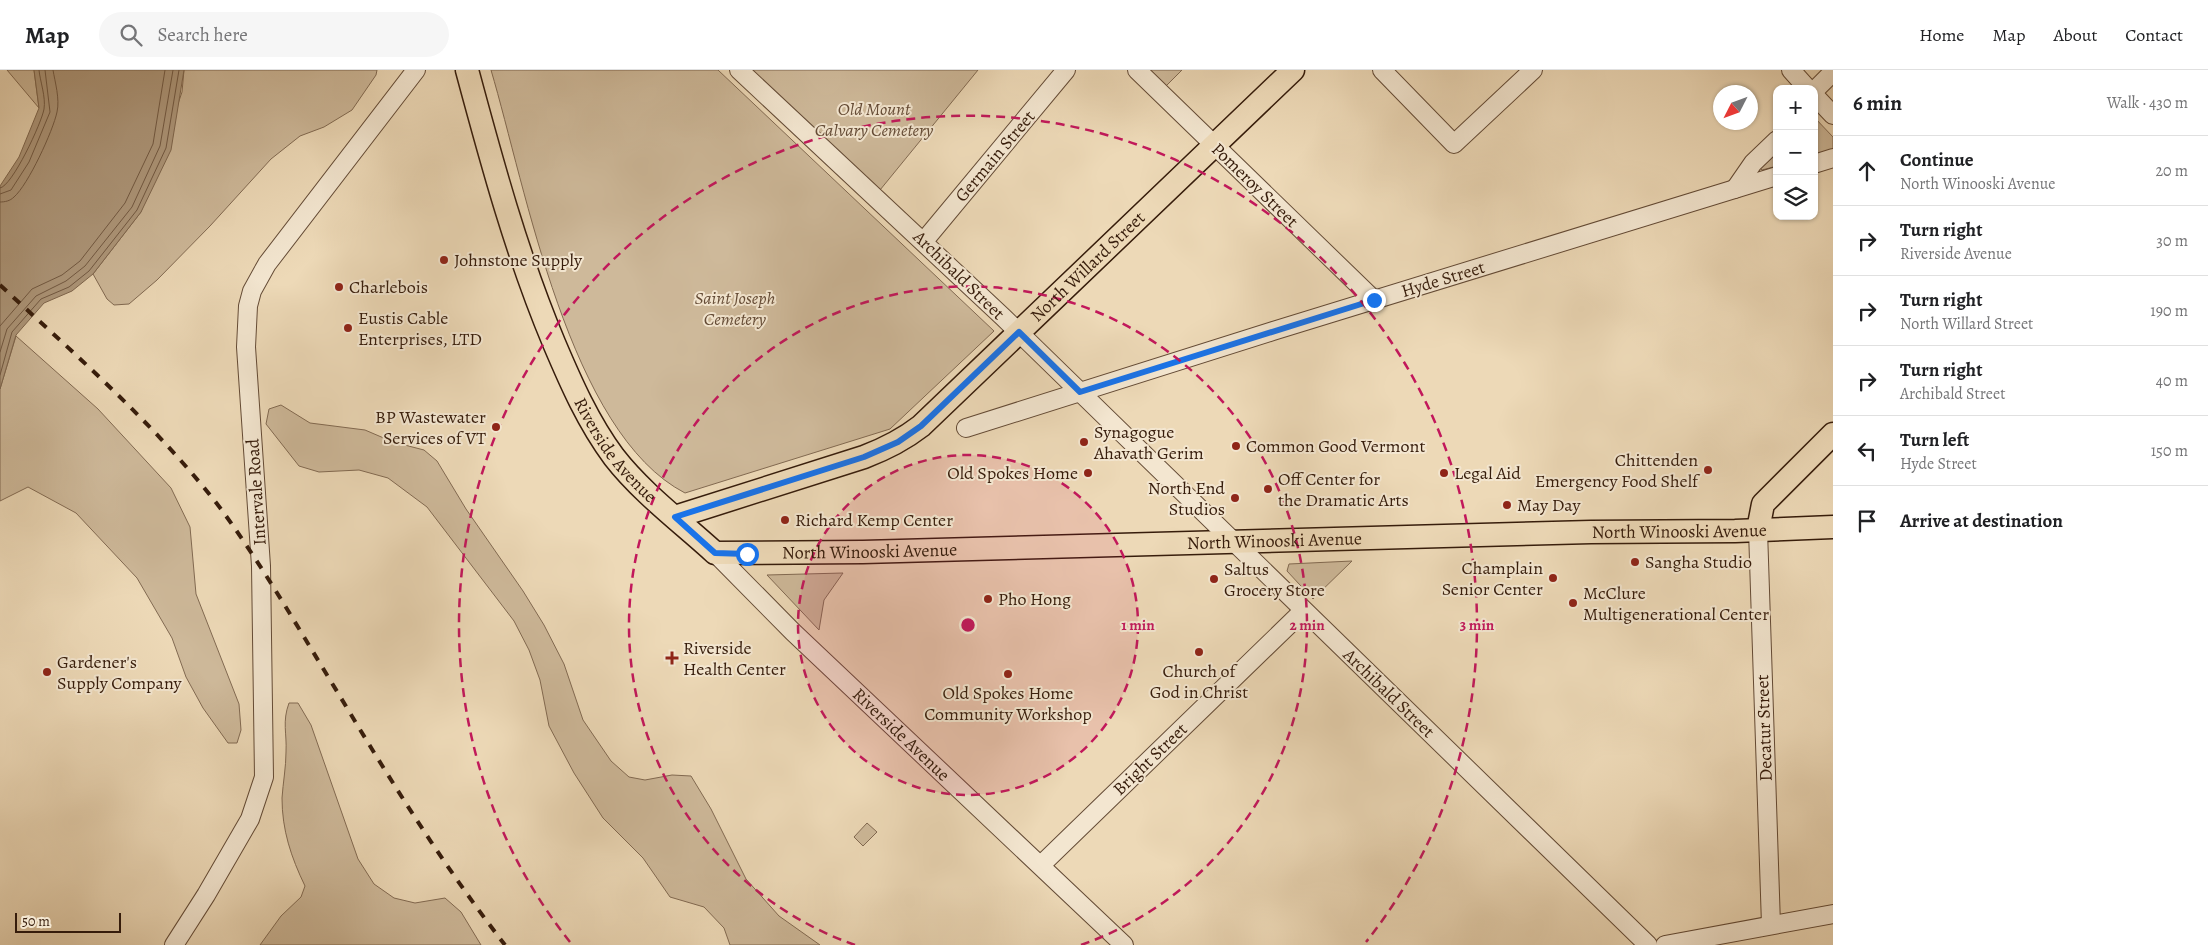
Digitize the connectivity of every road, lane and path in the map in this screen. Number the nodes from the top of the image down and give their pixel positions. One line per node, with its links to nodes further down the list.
1 (416, 70): 36 (street, Intervale Road)
2 (467, 70): 27 (main road, Riverside Avenue)
3 (739, 70): 21 (street, Archibald Street)
4 (1066, 70): 21 (street, Germain Street)
5 (1137, 70): 16 (street, Pomeroy Street)
6 (1293, 70): 16 (main road, North Willard Street)
7 (1382, 70): 8 (street)
8 (1533, 70)
9 (1791, 70): 11 (street)
10 (1833, 72): 12 (street)
11 (1804, 85)
12 (1818, 91)
13 (1818, 100): 14 (street)
14 (1833, 114)
15 (1773, 144): 20 (street)
16 (1214, 146): 22 (street, Pomeroy Street); 23 (main road, North Willard Street)
17 (1833, 158): 18 (street)
18 (1818, 163)
19 (1773, 177): 20 (street, Hyde Street)
20 (1735, 189): 22 (street, Hyde Street)
21 (924, 241): 23 (street, Archibald Street)
22 (1374, 300): 24 (street, Hyde Street)
23 (1019, 332): 24 (street, Archibald Street); 27 (main road, North Willard Street)
24 (1080, 392): 25 (street, Hyde Street); 30 (street, Archibald Street)
25 (966, 428)
26 (1833, 434): 29 (main road)
27 (675, 517): 31 (main road, Riverside Avenue)
28 (1833, 527): 29 (main road, North Winooski Avenue)
29 (1758, 530): 30 (main road, North Winooski Avenue); 35 (street, Decatur Street)
30 (1234, 543): 31 (main road, North Winooski Avenue); 32 (street, Archibald Street)
31 (715, 553): 33 (street, Riverside Avenue)
32 (1303, 611): 33 (street, Bright Street); 38 (street, Archibald Street)
33 (1041, 865): 37 (street, Riverside Avenue)
34 (1833, 914): 35 (street)
35 (1771, 926): 39 (street)
36 (174, 945)
37 (1124, 945)
38 (1648, 945)
39 (1665, 945)

